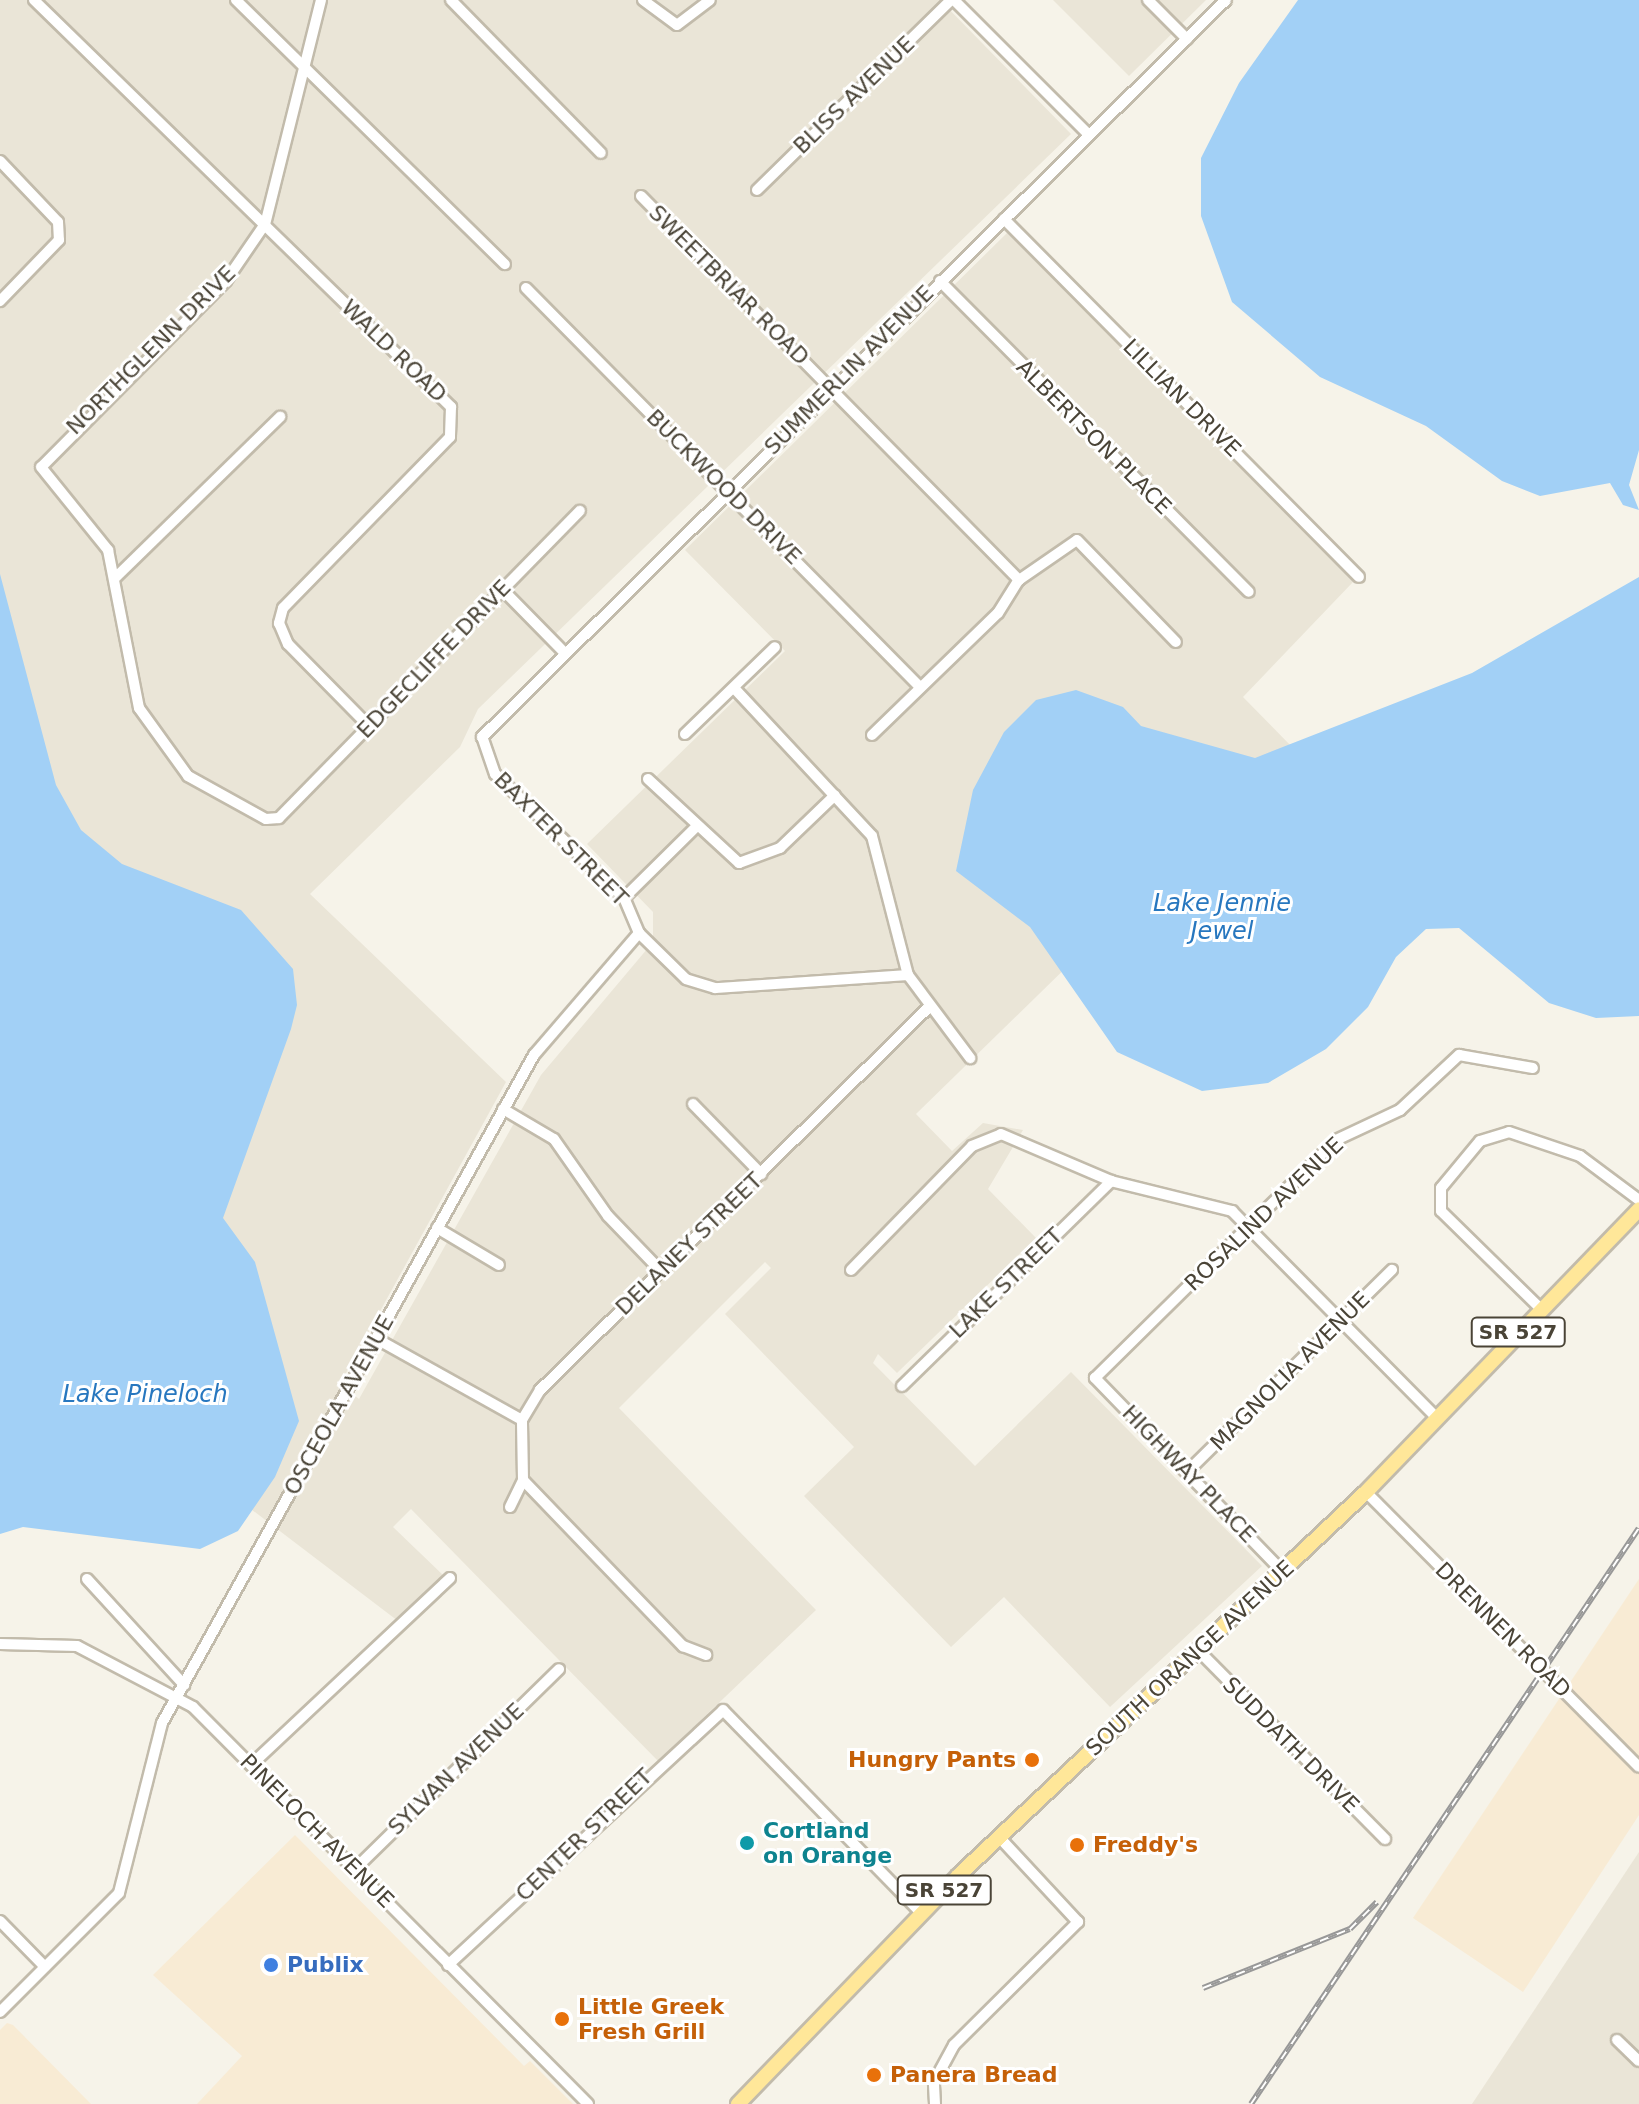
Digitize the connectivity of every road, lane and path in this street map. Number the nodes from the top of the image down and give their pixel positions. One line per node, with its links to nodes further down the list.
1 (34, 0): 18 (street, WALD ROAD)
2 (236, 0): 11 (street)
3 (321, 0): 11 (street, NORTHGLENN DRIVE)
4 (451, 0): 13 (street)
5 (643, 0): 6 (street)
6 (710, 0)
7 (952, 0): 12 (street); 15 (street, BLISS AVENUE)
8 (1148, 0): 10 (street)
9 (1226, 0): 10 (street, SUMMERLIN AVENUE)
10 (1187, 39): 12 (street, SUMMERLIN AVENUE)
11 (305, 64): 18 (street, NORTHGLENN DRIVE); 19 (street)
12 (1089, 135): 17 (street, SUMMERLIN AVENUE)
13 (601, 153)
14 (0, 161): 22 (street)
15 (757, 190)
16 (641, 196): 23 (street, SWEETBRIAR ROAD)
17 (1004, 219): 20 (street, SUMMERLIN AVENUE); 27 (street, LILLIAN DRIVE)
18 (265, 224): 28 (street, NORTHGLENN DRIVE); 37 (street, WALD ROAD)
19 (505, 264)
20 (940, 281): 23 (street, SUMMERLIN AVENUE); 31 (street, ALBERTSON PLACE)
21 (526, 288): 25 (street, BUCKWOOD DRIVE)
22 (0, 301)
23 (831, 388): 25 (street, SUMMERLIN AVENUE); 29 (street, SWEETBRIAR ROAD)
24 (280, 417): 28 (street)
25 (728, 490): 34 (street, SUMMERLIN AVENUE); 35 (street, BUCKWOOD DRIVE)
26 (580, 511): 30 (street, EDGECLIFFE DRIVE)
27 (1359, 577)
28 (115, 578): 37 (street, EDGECLIFFE DRIVE)
29 (1019, 580): 32 (street); 35 (street)
30 (502, 589): 34 (street); 37 (street, EDGECLIFFE DRIVE)
31 (1249, 592)
32 (1176, 642)
33 (775, 647): 36 (street)
34 (565, 653): 40 (street, SUMMERLIN AVENUE)
35 (920, 687): 39 (street)
36 (734, 688): 38 (street); 42 (street)
37 (368, 725)
38 (685, 734)
39 (872, 735)
40 (480, 745): 44 (street, BAXTER STREET)
41 (648, 779): 43 (street)
42 (835, 795): 43 (street); 46 (street)
43 (695, 828): 44 (street)
44 (624, 898): 45 (street, BAXTER STREET)
45 (639, 933): 46 (street, BAXTER STREET); 51 (street, OSCEOLA AVENUE)
46 (908, 975): 47 (street)
47 (927, 1009): 48 (street); 52 (street, DELANEY STREET)
48 (970, 1058)
49 (1533, 1068): 56 (street, ROSALIND AVENUE)
50 (693, 1104): 52 (street)
51 (503, 1109): 57 (street, OSCEOLA AVENUE); 61 (street)
52 (761, 1174): 61 (street, DELANEY STREET)
53 (1111, 1181): 56 (street); 59 (street); 66 (street, LAKE STREET)
54 (1639, 1200): 62 (street)
55 (1639, 1209): 62 (main road, SOUTH ORANGE AVENUE / SR 527)
56 (1249, 1225): 63 (street); 65 (street, ROSALIND AVENUE)
57 (437, 1228): 58 (street); 64 (street, OSCEOLA AVENUE)
58 (499, 1265)
59 (851, 1270)
60 (1392, 1270): 63 (street, MAGNOLIA AVENUE)
61 (661, 1271): 68 (street, DELANEY STREET)
62 (1541, 1309): 67 (main road, SOUTH ORANGE AVENUE / SR 527)
63 (1340, 1321): 67 (street); 69 (street, MAGNOLIA AVENUE)
64 (377, 1339): 68 (street); 80 (street, OSCEOLA AVENUE)
65 (1095, 1378): 69 (street, HIGHWAY PLACE)
66 (902, 1386)
67 (1437, 1418): 71 (main road, SOUTH ORANGE AVENUE / SR 527)
68 (522, 1420): 70 (street)
69 (1187, 1472): 73 (street, HIGHWAY PLACE)
70 (523, 1480): 72 (street); 78 (street)
71 (1366, 1492): 73 (main road, SOUTH ORANGE AVENUE / SR 527); 83 (street, DRENNEN ROAD)
72 (510, 1507)
73 (1282, 1571): 77 (main road, SOUTH ORANGE AVENUE / SR 527)
74 (450, 1578): 82 (street)
75 (87, 1579): 80 (street)
76 (0, 1644): 81 (street, PINELOCH AVENUE)
77 (1198, 1650): 84 (main road, SOUTH ORANGE AVENUE / SR 527); 85 (street, SUDDATH DRIVE)
78 (706, 1655)
79 (559, 1669): 86 (street, SYLVAN AVENUE)
80 (184, 1685): 81 (street, OSCEOLA AVENUE)
81 (176, 1698): 82 (street, PINELOCH AVENUE); 90 (street, OSCEOLA AVENUE)
82 (251, 1765): 86 (street, PINELOCH AVENUE)
83 (1639, 1767)
84 (999, 1837): 87 (main road, SOUTH ORANGE AVENUE / SR 527); 96 (street)
85 (1385, 1839)
86 (354, 1870): 89 (street, PINELOCH AVENUE)
87 (921, 1913): 89 (street, CENTER STREET); 95 (main road, SOUTH ORANGE AVENUE / SR 527)
88 (0, 1921): 90 (street)
89 (448, 1965): 94 (street, PINELOCH AVENUE)
90 (45, 1967): 91 (street, OSCEOLA AVENUE)
91 (0, 2012)
92 (1617, 2040): 93 (street)
93 (1639, 2061)
94 (588, 2104)
95 (738, 2104)
96 (935, 2104)

